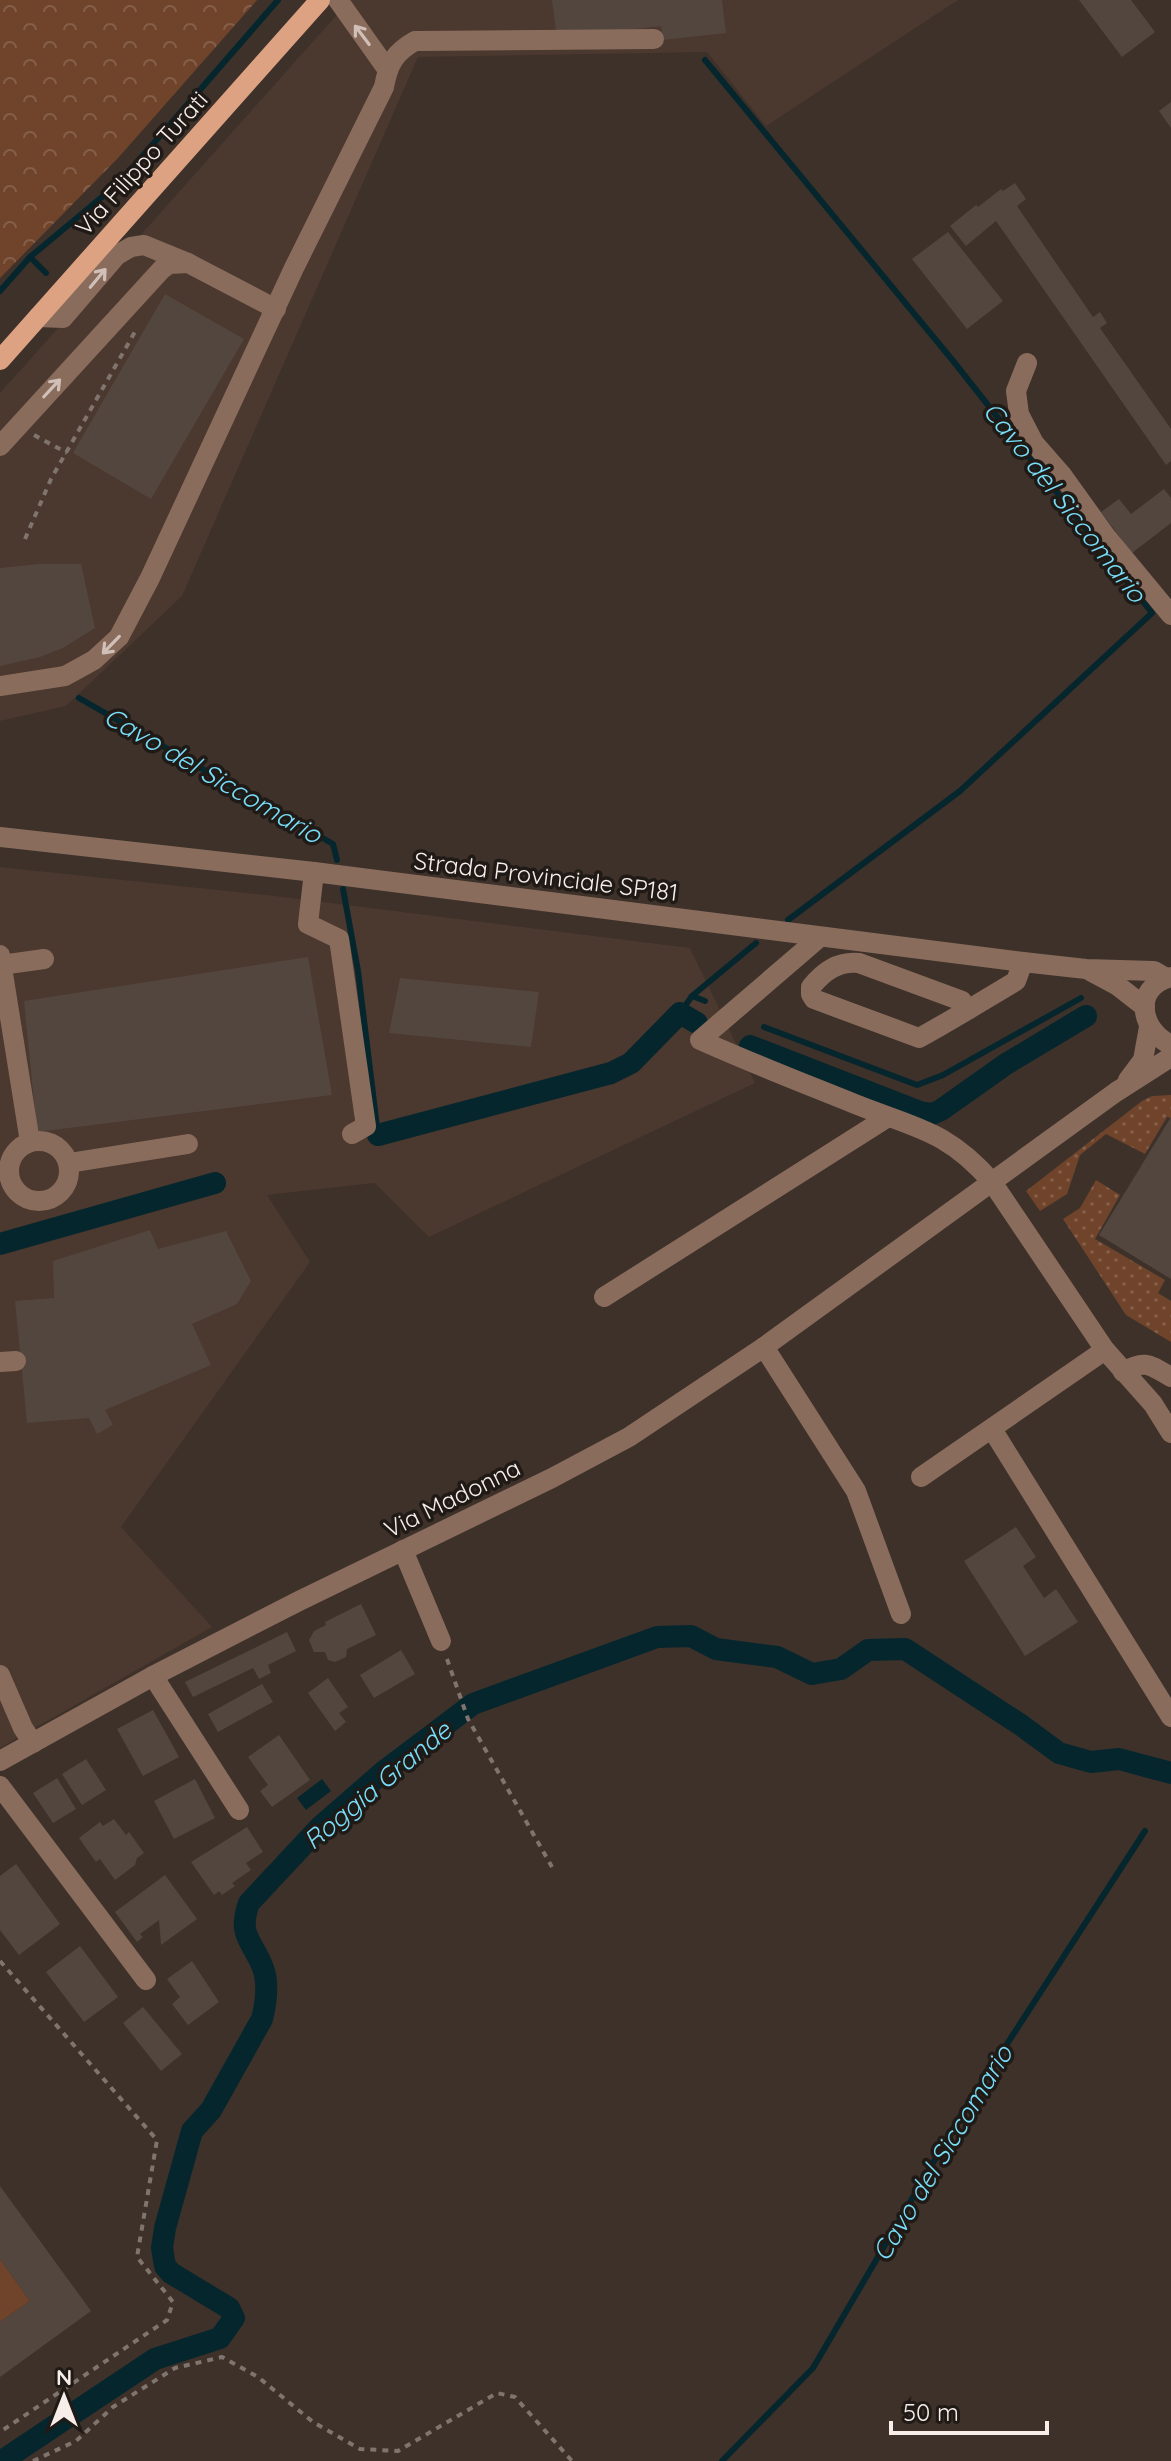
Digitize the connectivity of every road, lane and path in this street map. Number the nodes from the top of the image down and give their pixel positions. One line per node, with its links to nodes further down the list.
1 (320, 0): 8 (main road, Via Filippo Turati)
2 (338, 0): 4 (street, one-way to 2)
3 (654, 39): 4 (street)
4 (387, 69): 7 (street)
5 (188, 263): 6 (street); 7 (street); 8 (street, one-way to 5)
6 (136, 297): 11 (street, one-way to 6); 13 (path)
7 (276, 309): 16 (street, one-way to 16)
8 (38, 317): 9 (main road, Via Filippo Turati)
9 (0, 360)
10 (1027, 363): 15 (street)
11 (21, 422): 12 (street); 13 (path)
12 (0, 446)
13 (67, 453): 14 (path)
14 (25, 539)
15 (1171, 615)
16 (0, 686)
17 (0, 837): 18 (street, Strada Provinciale SP181)
18 (314, 872): 19 (street, Strada Provinciale SP181); 31 (street)
19 (820, 937): 22 (street, Strada Provinciale SP181); 30 (street)
20 (44, 959): 21 (street)
21 (1, 960): 32 (street)
22 (1023, 962): 23 (street, Strada Provinciale SP181); 25 (street)
23 (1086, 969): 24 (street, Strada Provinciale SP181); 26 (street, Strada Provinciale SP181)
24 (1168, 978): 26 (street)
25 (968, 1010): 25 (street)
26 (1147, 1017): 27 (street, Strada Provinciale SP181); 29 (street, Via Madonna)
27 (1171, 1045)
28 (1171, 1057): 29 (street, Via Madonna)
29 (1116, 1092): 35 (street, Via Madonna)
30 (888, 1117): 35 (street); 37 (street)
31 (352, 1134)
32 (30, 1142): 34 (street); 36 (street)
33 (188, 1144): 34 (street)
34 (69, 1163): 36 (street)
35 (992, 1182): 38 (street, Via Madonna); 39 (street)
36 (5, 1183)
37 (604, 1297)
38 (764, 1347): 45 (street, Via Madonna); 46 (street)
39 (1105, 1350): 40 (street); 42 (street)
40 (1123, 1372): 41 (street); 43 (street)
41 (1171, 1377)
42 (992, 1429): 44 (street); 50 (street)
43 (1171, 1433)
44 (921, 1477)
45 (403, 1550): 47 (street); 49 (street, Via Madonna)
46 (901, 1614)
47 (441, 1641): 55 (path)
48 (0, 1675): 51 (street)
49 (153, 1676): 51 (street, Via Madonna); 54 (street)
50 (1171, 1717)
51 (33, 1743): 52 (street, Via Madonna)
52 (0, 1761)
53 (0, 1786): 57 (street)
54 (239, 1810)
55 (552, 1867)
56 (0, 1961): 58 (path)
57 (146, 1980)
58 (0, 2432)
59 (33, 2461): 60 (path)
60 (572, 2461)

